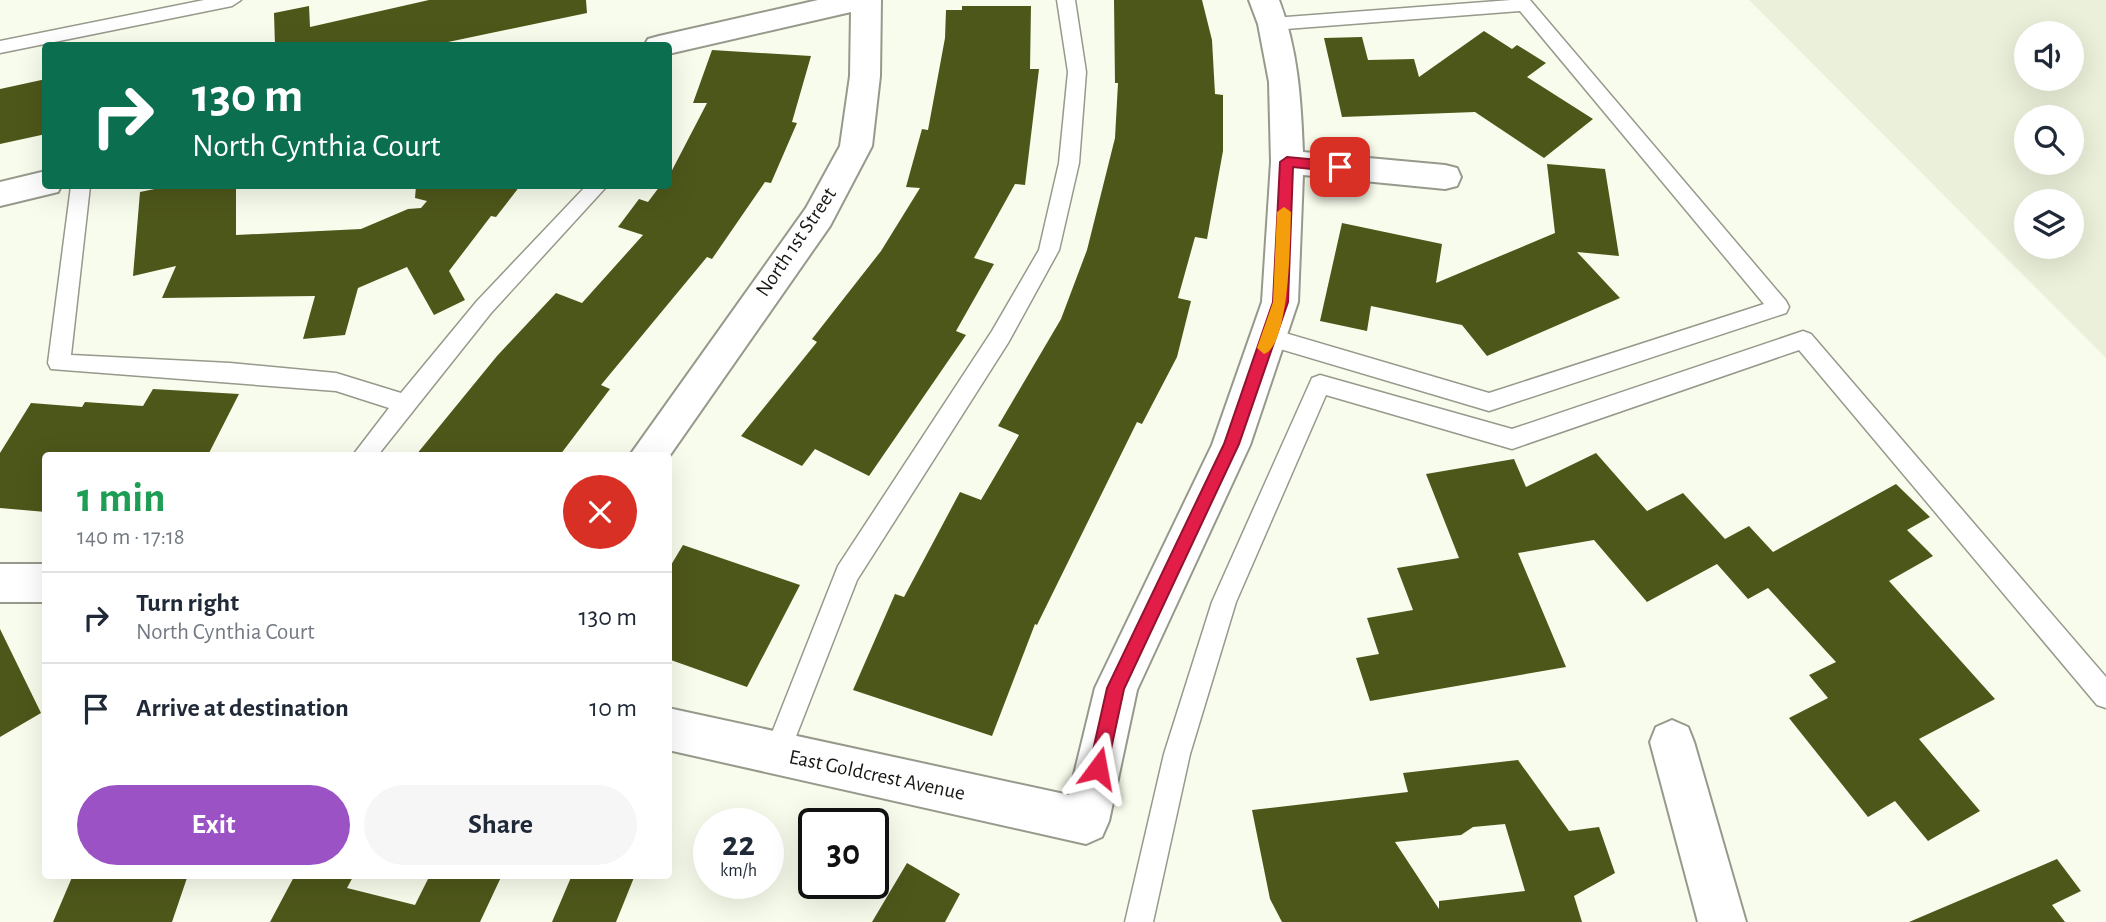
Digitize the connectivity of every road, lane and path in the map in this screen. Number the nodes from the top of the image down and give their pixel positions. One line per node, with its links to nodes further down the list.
1 (232, 0): 7 (lane)
2 (863, 0): 6 (street); 17 (street, North 1st Street)
3 (1066, 0): 23 (lane)
4 (1522, 2): 5 (lane); 14 (lane)
5 (1269, 12): 8 (street)
6 (672, 43)
7 (0, 47)
8 (1287, 162): 9 (street); 14 (street)
9 (1446, 177)
10 (42, 184): 13 (street)
11 (80, 189): 15 (lane)
12 (594, 189): 15 (lane)
13 (0, 194)
14 (1268, 337): 23 (street, East Goldcrest Avenue)
15 (403, 403): 16 (lane)
16 (366, 452)
17 (651, 452)
18 (0, 583): 19 (street)
19 (42, 583)
20 (2106, 696): 24 (lane)
21 (672, 730): 23 (street, East Goldcrest Avenue)
22 (1672, 742): 25 (street)
23 (777, 753)
24 (1139, 922)
25 (1722, 922)

